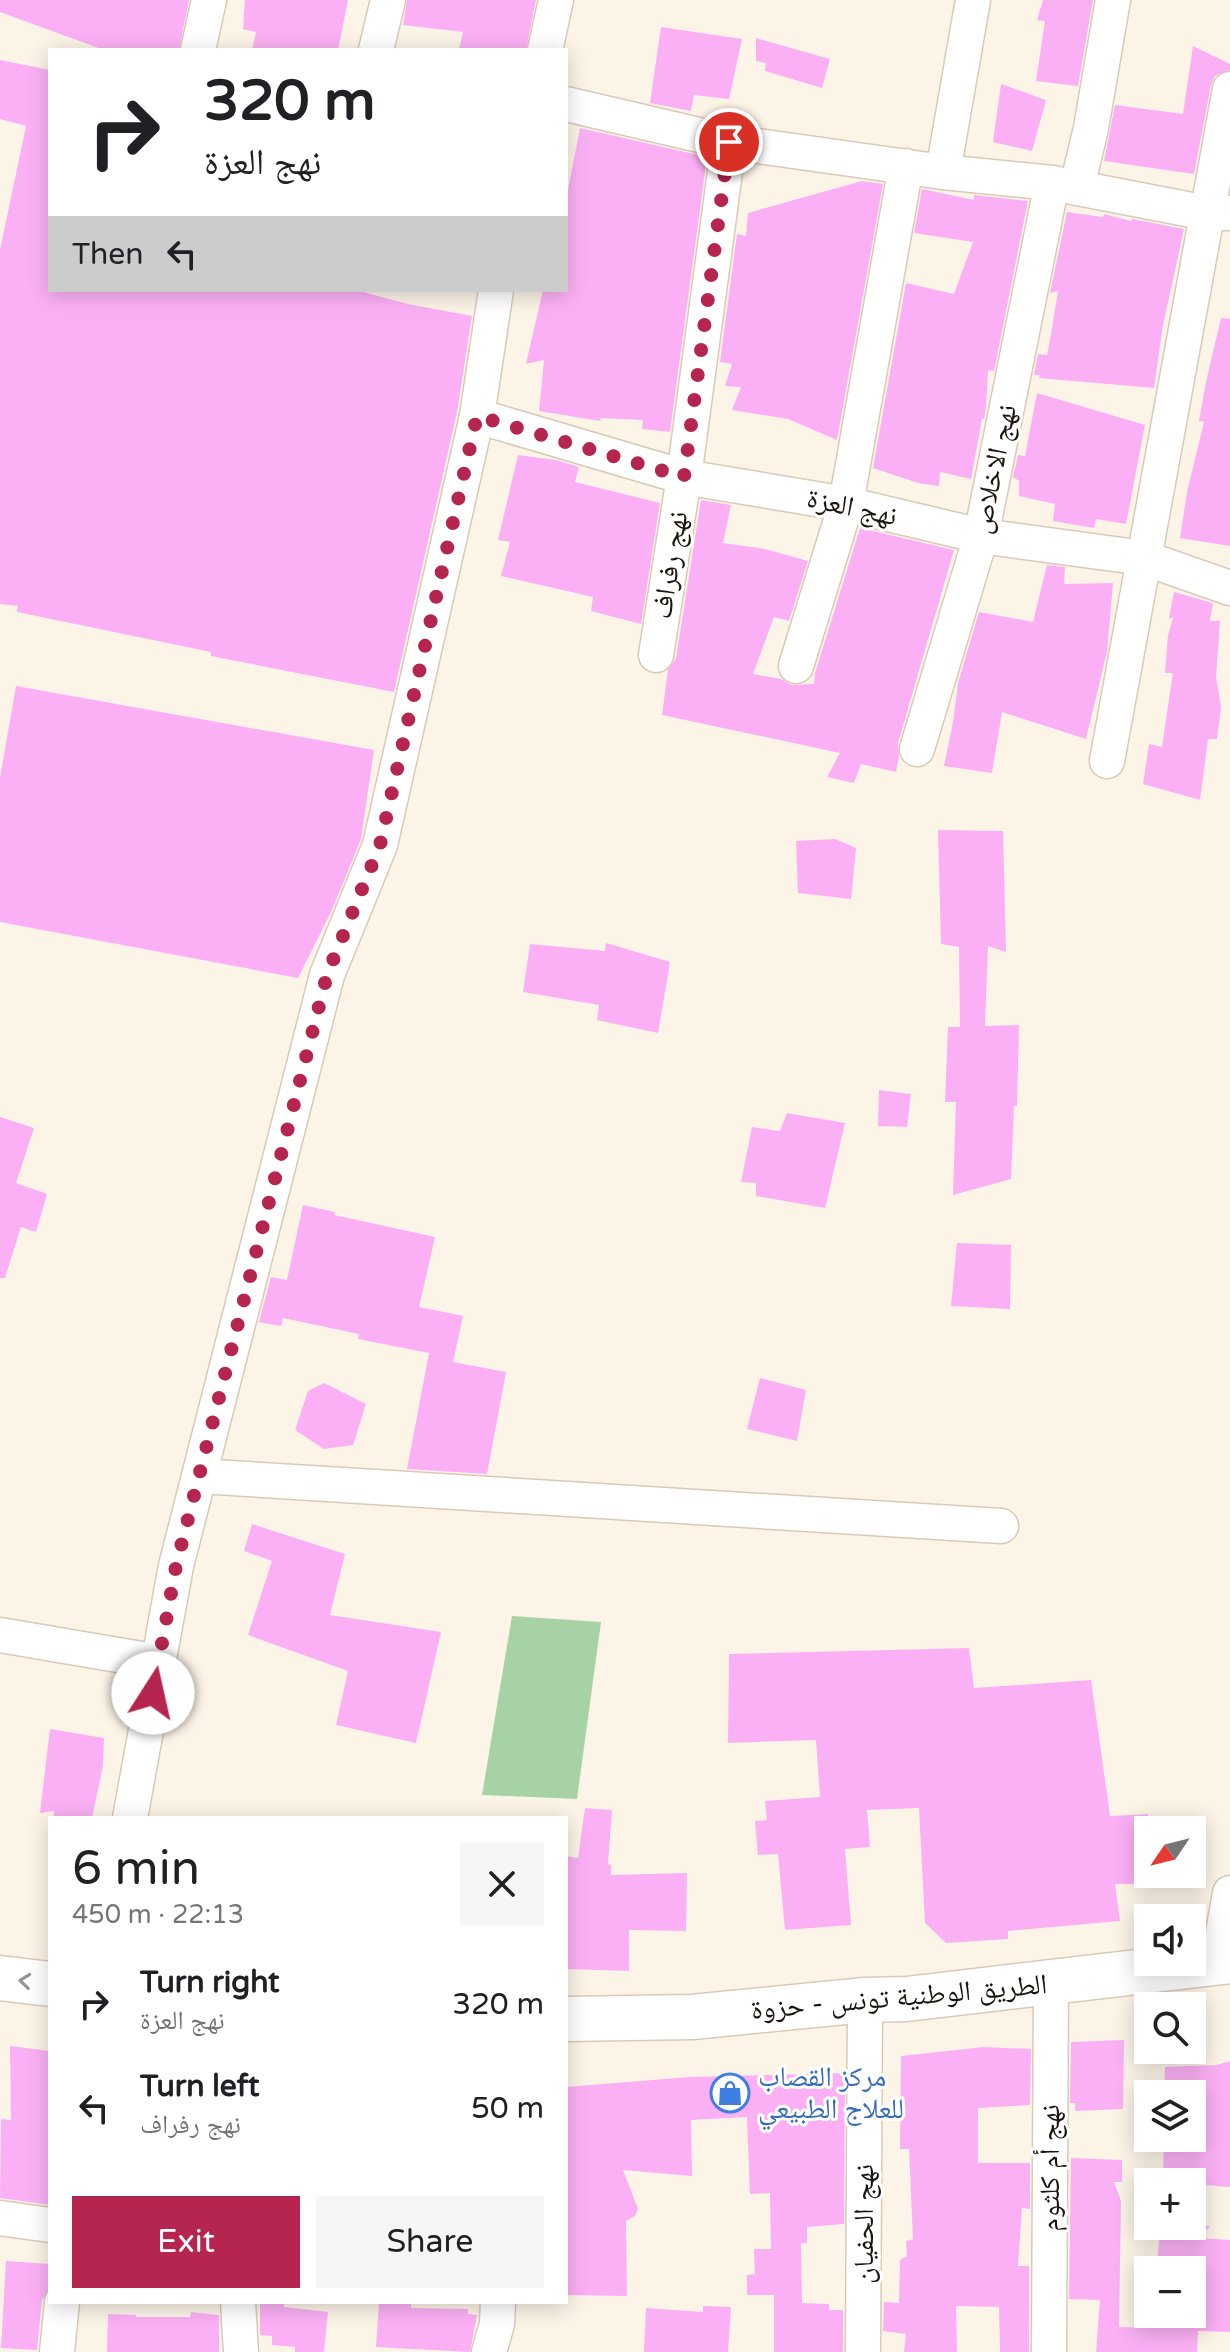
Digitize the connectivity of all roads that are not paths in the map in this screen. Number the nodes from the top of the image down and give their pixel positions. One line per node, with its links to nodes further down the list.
1 (209, 0): 6 (street)
2 (388, 0): 7 (street)
3 (556, 0): 8 (street)
4 (973, 0): 13 (street)
5 (1113, 0): 14 (street, نهج الاخلاص)
6 (198, 48)
7 (376, 48)
8 (545, 48)
9 (1230, 89): 15 (street)
10 (568, 104): 11 (street)
11 (729, 142): 12 (street); 18 (street, نهج رفراف)
12 (906, 166): 13 (street); 19 (street)
13 (943, 172): 14 (street)
14 (1064, 185): 15 (street); 20 (street, نهج الاخلاص)
15 (1218, 213): 21 (street)
16 (496, 292): 17 (street)
17 (477, 416): 18 (street, نهج العزة); 27 (street)
18 (684, 477): 19 (street, نهج العزة); 23 (street, نهج رفراف)
19 (846, 504): 20 (street, نهج العزة); 24 (street)
20 (981, 536): 21 (street, نهج العزة); 25 (street, نهج الاخلاص)
21 (1144, 558): 22 (street, نهج العزة); 26 (street)
22 (1230, 588)
23 (656, 655)
24 (796, 666)
25 (917, 749)
26 (1107, 761)
27 (199, 1476): 28 (street); 30 (street)
28 (1001, 1526)
29 (0, 1635): 30 (street)
30 (159, 1662): 31 (street)
31 (130, 1816)
32 (1230, 1893): 33 (street)
33 (1224, 1962): 35 (main road, الطريق الوطنية تونس - حزوة)
34 (0, 1978): 36 (main road, one-way to 34)
35 (1051, 1983): 37 (main road, الطريق الوطنية تونس - حزوة); 50 (street, نهج أم كلثوم)
36 (48, 1984)
37 (865, 2000): 40 (main road, الطريق الوطنية تونس - حزوة); 49 (street, نهج الحفيان)
38 (0, 2009): 39 (main road)
39 (48, 2012)
40 (568, 2019)
41 (0, 2218): 42 (street)
42 (48, 2225)
43 (62, 2304): 46 (street)
44 (238, 2304): 47 (street)
45 (498, 2304): 48 (street)
46 (57, 2352)
47 (241, 2352)
48 (489, 2352)
49 (863, 2352)
50 (1049, 2352)

